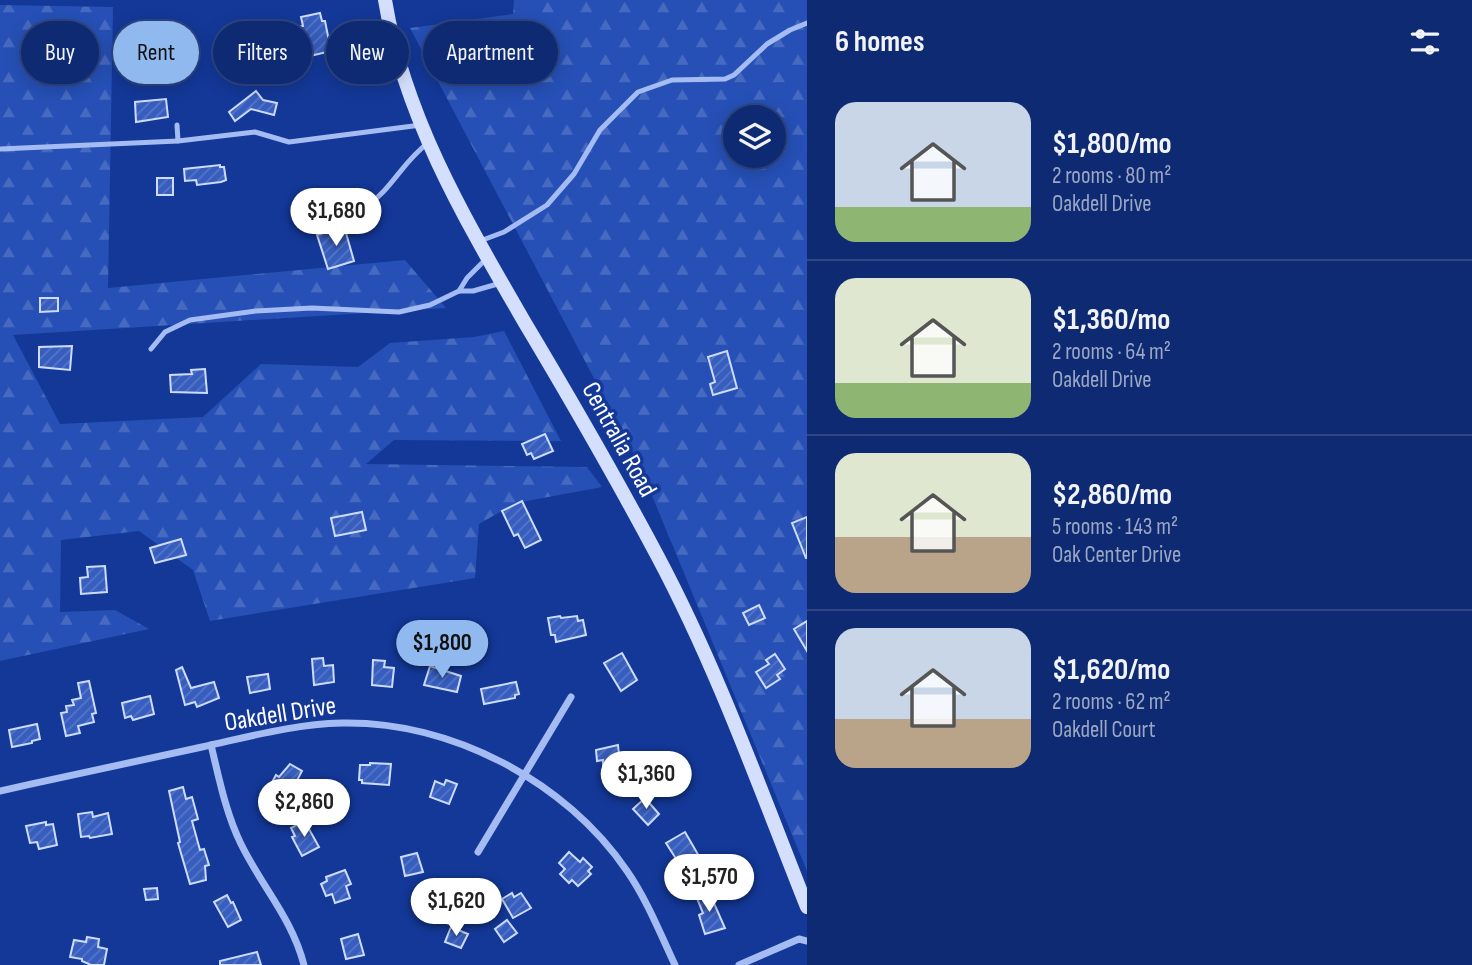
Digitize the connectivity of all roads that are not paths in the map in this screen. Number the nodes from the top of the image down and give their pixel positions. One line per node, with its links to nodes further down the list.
1 (385, 0): 4 (main road, Centralia Road)
2 (807, 23): 9 (lane)
3 (177, 125): 5 (lane)
4 (421, 125): 5 (lane); 6 (main road, Centralia Road)
5 (178, 141): 7 (lane)
6 (428, 143): 8 (lane); 9 (main road, Centralia Road)
7 (0, 149)
8 (320, 228)
9 (480, 241): 10 (main road, Centralia Road)
10 (488, 257): 11 (main road, Centralia Road); 12 (lane)
11 (502, 283): 12 (lane); 19 (main road, Centralia Road)
12 (459, 291): 13 (lane)
13 (151, 349)
14 (571, 697): 16 (street)
15 (211, 745): 16 (street, Oakdell Drive); 17 (street, Oakdell Drive); 21 (street)
16 (524, 776): 18 (street); 22 (street, Oakdell Drive)
17 (0, 791)
18 (478, 852)
19 (807, 907)
20 (807, 941): 23 (street)
21 (304, 965)
22 (675, 965)
23 (739, 965)

